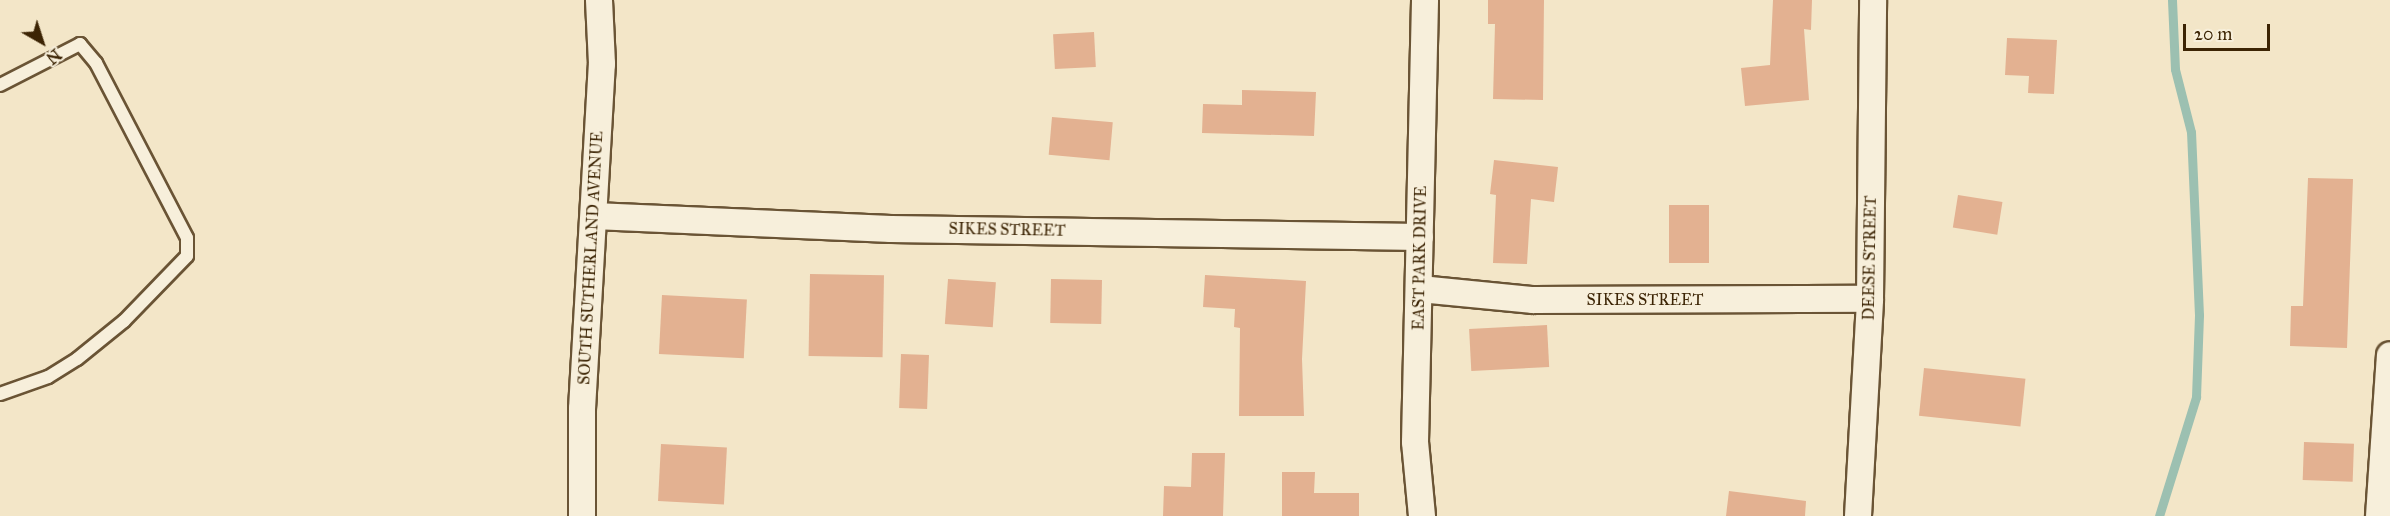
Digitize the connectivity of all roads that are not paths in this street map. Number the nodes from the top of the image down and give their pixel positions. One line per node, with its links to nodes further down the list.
1 (599, 0): 5 (street, SOUTH SUTHERLAND AVENUE)
2 (1425, 0): 6 (street, EAST PARK DRIVE)
3 (1873, 0): 8 (street, DEESE STREET)
4 (0, 85): 10 (lane)
5 (594, 216): 6 (street, SIKES STREET); 11 (street, SOUTH SUTHERLAND AVENUE)
6 (1420, 237): 7 (street, EAST PARK DRIVE)
7 (1420, 289): 8 (street, SIKES STREET); 12 (street, EAST PARK DRIVE)
8 (1870, 299): 13 (street, DEESE STREET)
9 (2390, 356): 14 (street)
10 (0, 394)
11 (582, 516)
12 (1422, 516)
13 (1858, 516)
14 (2379, 516)

